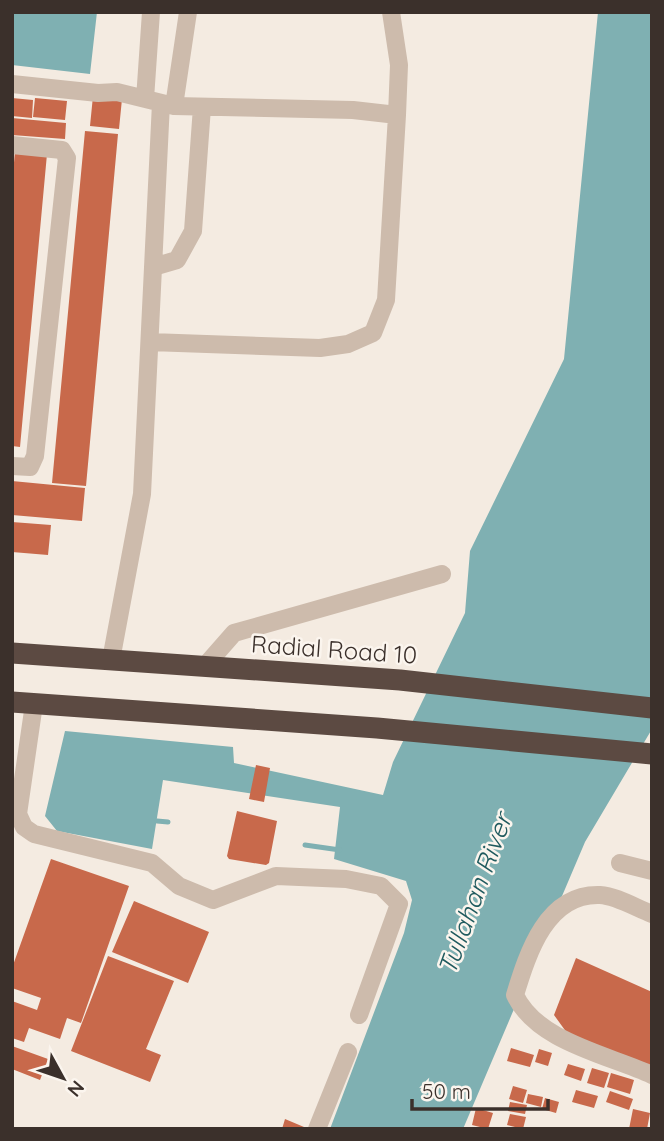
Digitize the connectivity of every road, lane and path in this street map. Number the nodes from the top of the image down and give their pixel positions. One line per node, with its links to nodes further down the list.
1 (150, 12): 5 (lane)
2 (188, 12): 5 (lane)
3 (391, 12): 7 (lane)
4 (12, 84): 5 (lane)
5 (160, 102): 6 (lane); 9 (lane)
6 (202, 107): 7 (lane); 9 (lane)
7 (397, 115): 10 (lane)
8 (12, 145): 11 (lane)
9 (153, 267): 10 (lane)
10 (150, 342): 14 (lane)
11 (12, 466)
12 (442, 574): 15 (lane)
13 (12, 653): 14 (highway, Radial Road 10)
14 (111, 660): 15 (highway, Radial Road 10)
15 (205, 666): 18 (highway, Radial Road 10)
16 (12, 702): 17 (highway)
17 (34, 704): 19 (highway); 23 (lane)
18 (652, 708)
19 (652, 754)
20 (620, 863): 21 (lane)
21 (652, 871)
22 (652, 914): 25 (lane)
23 (359, 1015)
24 (348, 1052): 26 (lane)
25 (652, 1075)
26 (317, 1129)

